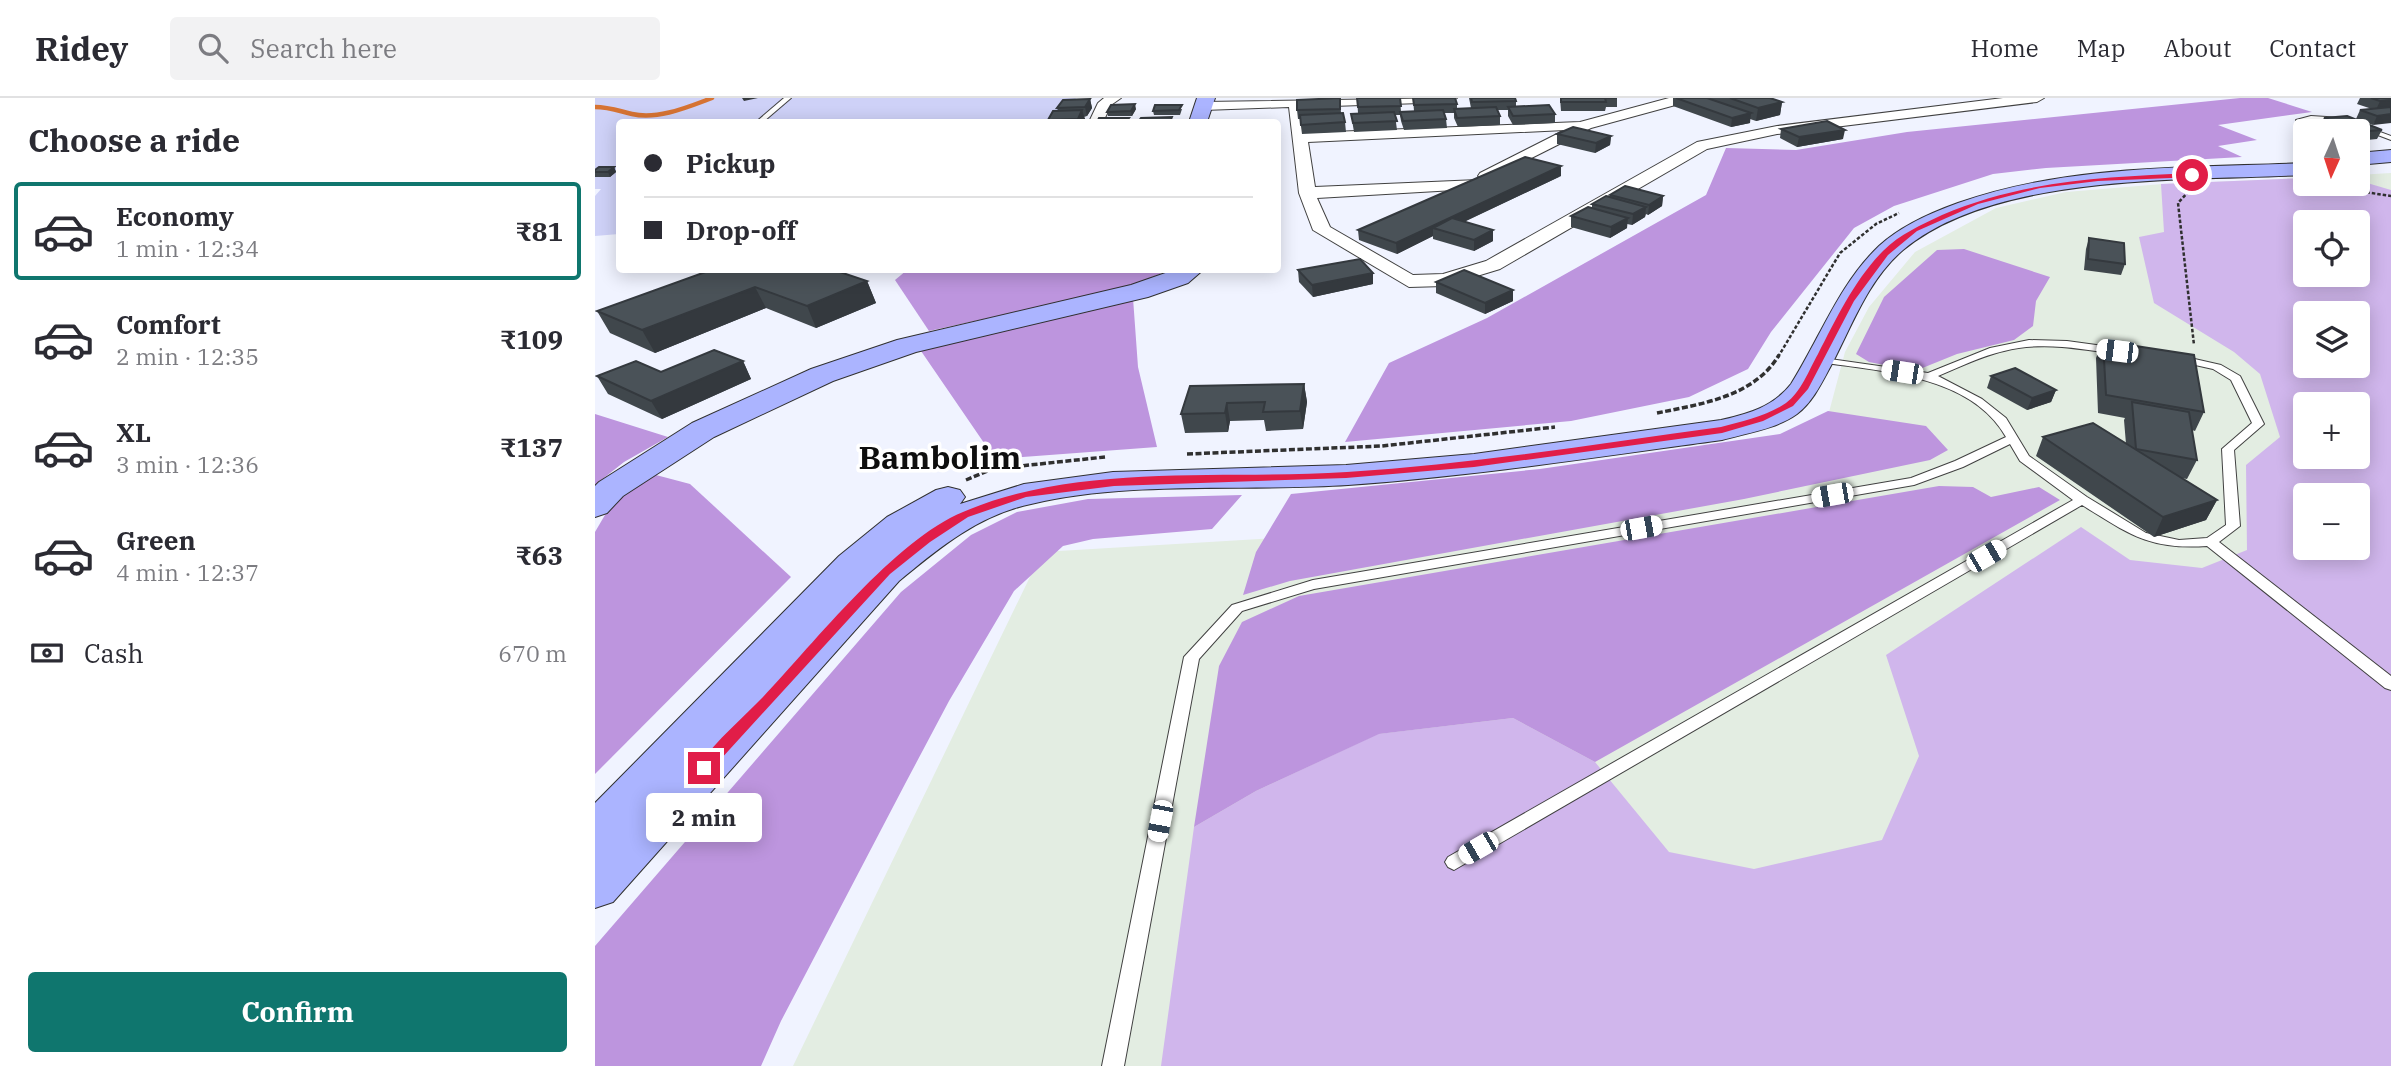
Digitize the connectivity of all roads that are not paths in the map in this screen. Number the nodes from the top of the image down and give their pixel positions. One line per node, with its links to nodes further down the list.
1 (788, 98): 9 (lane)
2 (1114, 98): 10 (street)
3 (1450, 98): 6 (street)
4 (1685, 98): 11 (street)
5 (2037, 98): 12 (street)
6 (1295, 103): 8 (street); 14 (street)
7 (1849, 106): 12 (street)
8 (1203, 109)
9 (763, 119)
10 (1097, 119)
11 (1586, 125): 14 (street); 22 (street)
12 (1777, 130): 23 (street)
13 (2370, 130): 15 (lane)
14 (1299, 138): 23 (street)
15 (2391, 138)
16 (2391, 156): 17 (main road)
17 (2370, 158)
18 (2293, 163): 35 (main road)
19 (2391, 164): 20 (main road)
20 (2370, 165)
21 (2293, 170): 28 (main road)
22 (1472, 184): 23 (street); 24 (street)
23 (1307, 193)
24 (1434, 202)
25 (1186, 273): 32 (main road)
26 (2127, 352): 29 (lane)
27 (2161, 356): 33 (lane)
28 (1820, 359): 29 (lane); 37 (main road)
29 (1929, 376): 30 (lane)
30 (2014, 438): 31 (lane); 38 (lane)
31 (2083, 500): 33 (lane); 36 (lane)
32 (595, 506)
33 (2210, 542): 34 (lane)
34 (2391, 684)
35 (595, 835)
36 (1454, 862)
37 (595, 886)
38 (1113, 1066)

